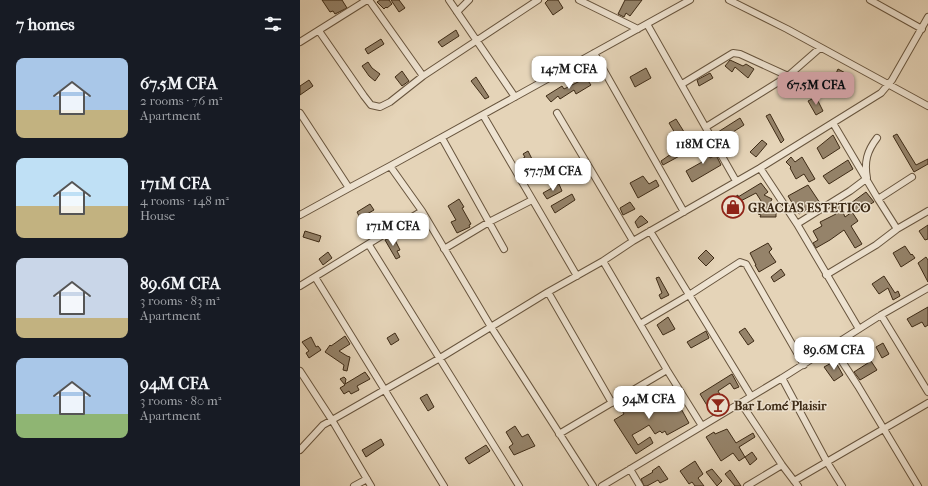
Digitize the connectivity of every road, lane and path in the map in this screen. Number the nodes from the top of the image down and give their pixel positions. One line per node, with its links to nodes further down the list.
1 (368, 0): 13 (street); 18 (street)
2 (449, 0): 9 (street)
3 (469, 0): 9 (street)
4 (538, 0): 14 (street)
5 (579, 0): 12 (street)
6 (690, 0): 11 (street)
7 (729, 0): 16 (street)
8 (870, 0): 10 (street)
9 (457, 12): 14 (street)
10 (926, 23): 21 (street)
11 (647, 24): 12 (street); 20 (street)
12 (638, 29): 17 (street)
13 (319, 31): 15 (street); 18 (street)
14 (478, 41): 18 (street); 22 (street)
15 (300, 42)
16 (820, 48): 19 (street); 21 (street)
17 (594, 53): 22 (street); 41 (street)
18 (423, 76)
19 (788, 76): 20 (street); 28 (street)
20 (682, 84): 28 (street)
21 (888, 85): 23 (street); 27 (street)
22 (516, 97): 25 (street)
23 (928, 106)
24 (557, 113): 47 (street)
25 (483, 115): 29 (street); 38 (street)
26 (301, 117): 36 (street)
27 (833, 124): 32 (street); 34 (street)
28 (706, 127): 35 (street)
29 (442, 138): 31 (street); 43 (street)
30 (877, 138): 34 (street)
31 (390, 166): 36 (street); 39 (street)
32 (760, 168): 35 (street); 44 (street)
33 (912, 177): 37 (street)
34 (867, 180): 37 (street); 44 (street)
35 (736, 181): 41 (street)
36 (349, 188): 42 (street)
37 (878, 199): 45 (street)
38 (532, 200): 43 (street); 53 (street)
39 (422, 211): 48 (street); 50 (street)
40 (928, 211): 45 (street)
41 (684, 212): 46 (street)
42 (300, 215)
43 (489, 222): 49 (street); 50 (street)
44 (797, 224): 52 (street)
45 (897, 229): 52 (street)
46 (650, 231): 47 (street); 58 (street)
47 (633, 241): 51 (street)
48 (369, 245): 54 (street); 64 (street)
49 (504, 248)
50 (444, 249): 61 (street)
51 (603, 261): 53 (street); 60 (street)
52 (826, 275): 62 (street)
53 (576, 276): 57 (street)
54 (315, 277): 55 (street); 71 (street)
55 (300, 286)
56 (928, 288): 59 (street)
57 (548, 292): 61 (street); 74 (street)
58 (690, 295): 60 (street); 65 (street); 73 (street)
59 (881, 315): 62 (street); 72 (street)
60 (640, 324): 66 (street)
61 (491, 327): 64 (street); 80 (street)
62 (859, 329): 63 (street)
63 (832, 346): 65 (street); 79 (street)
64 (440, 358): 71 (street); 90 (street)
65 (804, 365): 68 (street)
66 (667, 370): 74 (street); 78 (street)
67 (300, 371): 69 (street)
68 (782, 378): 73 (street); 82 (street)
69 (307, 382): 70 (street); 77 (street)
70 (300, 386)
71 (385, 390): 77 (street); 89 (street)
72 (928, 392)
73 (751, 396): 75 (street)
74 (612, 403): 80 (street)
75 (741, 403): 78 (street); 83 (street)
76 (928, 403): 79 (street)
77 (332, 420): 81 (street); 85 (street)
78 (702, 426): 84 (street)
79 (884, 430): 82 (street); 96 (street)
80 (559, 434): 91 (street)
81 (300, 450)
82 (827, 462): 86 (street); 95 (street)
83 (782, 465): 86 (street); 94 (street)
84 (630, 470): 92 (street); 93 (street)
85 (367, 479): 87 (street); 88 (street)
86 (796, 484)
87 (354, 486)
88 (371, 486)
89 (444, 486)
90 (519, 486)
91 (592, 486)
92 (602, 486)
93 (640, 486)
94 (747, 486)
95 (842, 486)
96 (918, 486)

